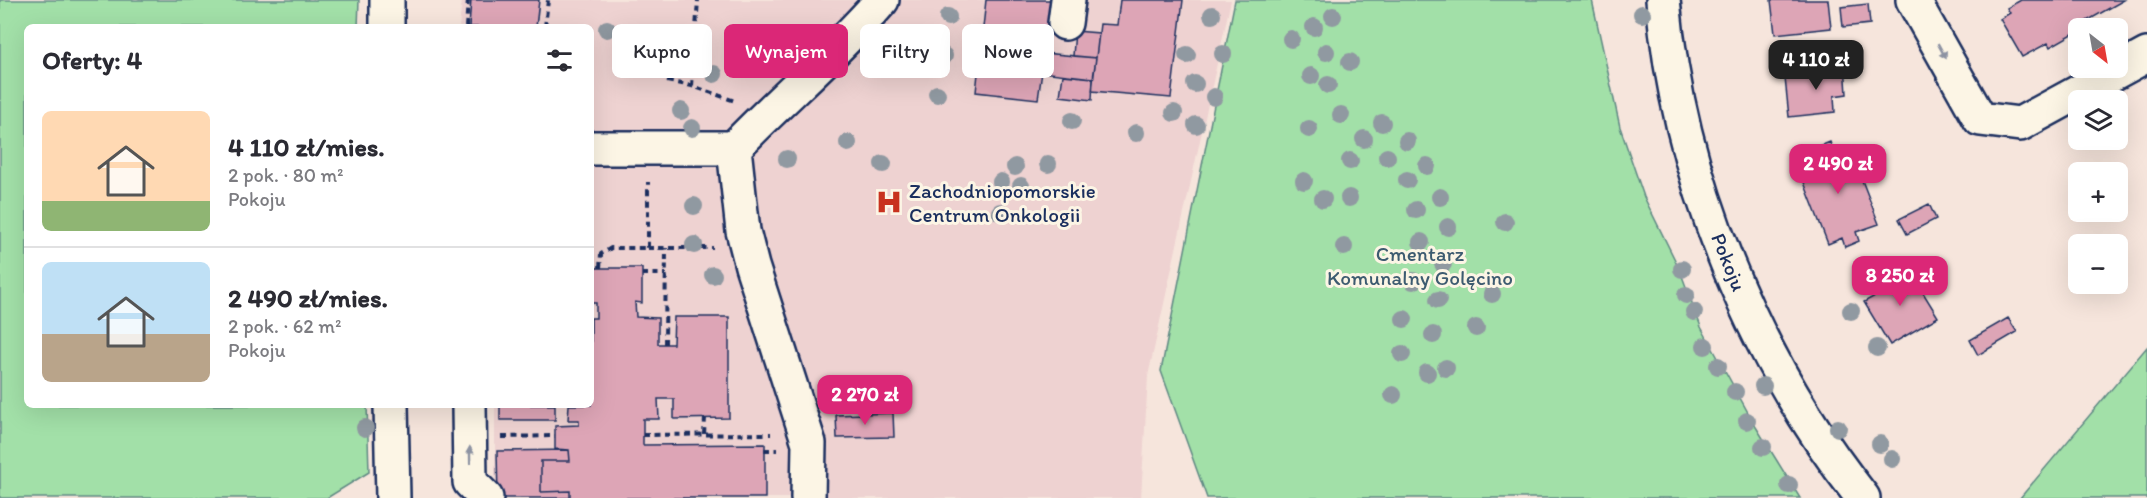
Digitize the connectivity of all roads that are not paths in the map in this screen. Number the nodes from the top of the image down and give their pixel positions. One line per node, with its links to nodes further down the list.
1 (387, 0): 5 (street)
2 (882, 0): 8 (street)
3 (1663, 0): 14 (street, Pokoju)
4 (1913, 0): 6 (street, one-way to 6)
5 (387, 24)
6 (2147, 55)
7 (594, 148): 8 (street)
8 (734, 148): 13 (street)
9 (392, 408): 11 (street)
10 (469, 408): 12 (street, one-way to 10)
11 (393, 498)
12 (486, 498)
13 (808, 498)
14 (1863, 498)

